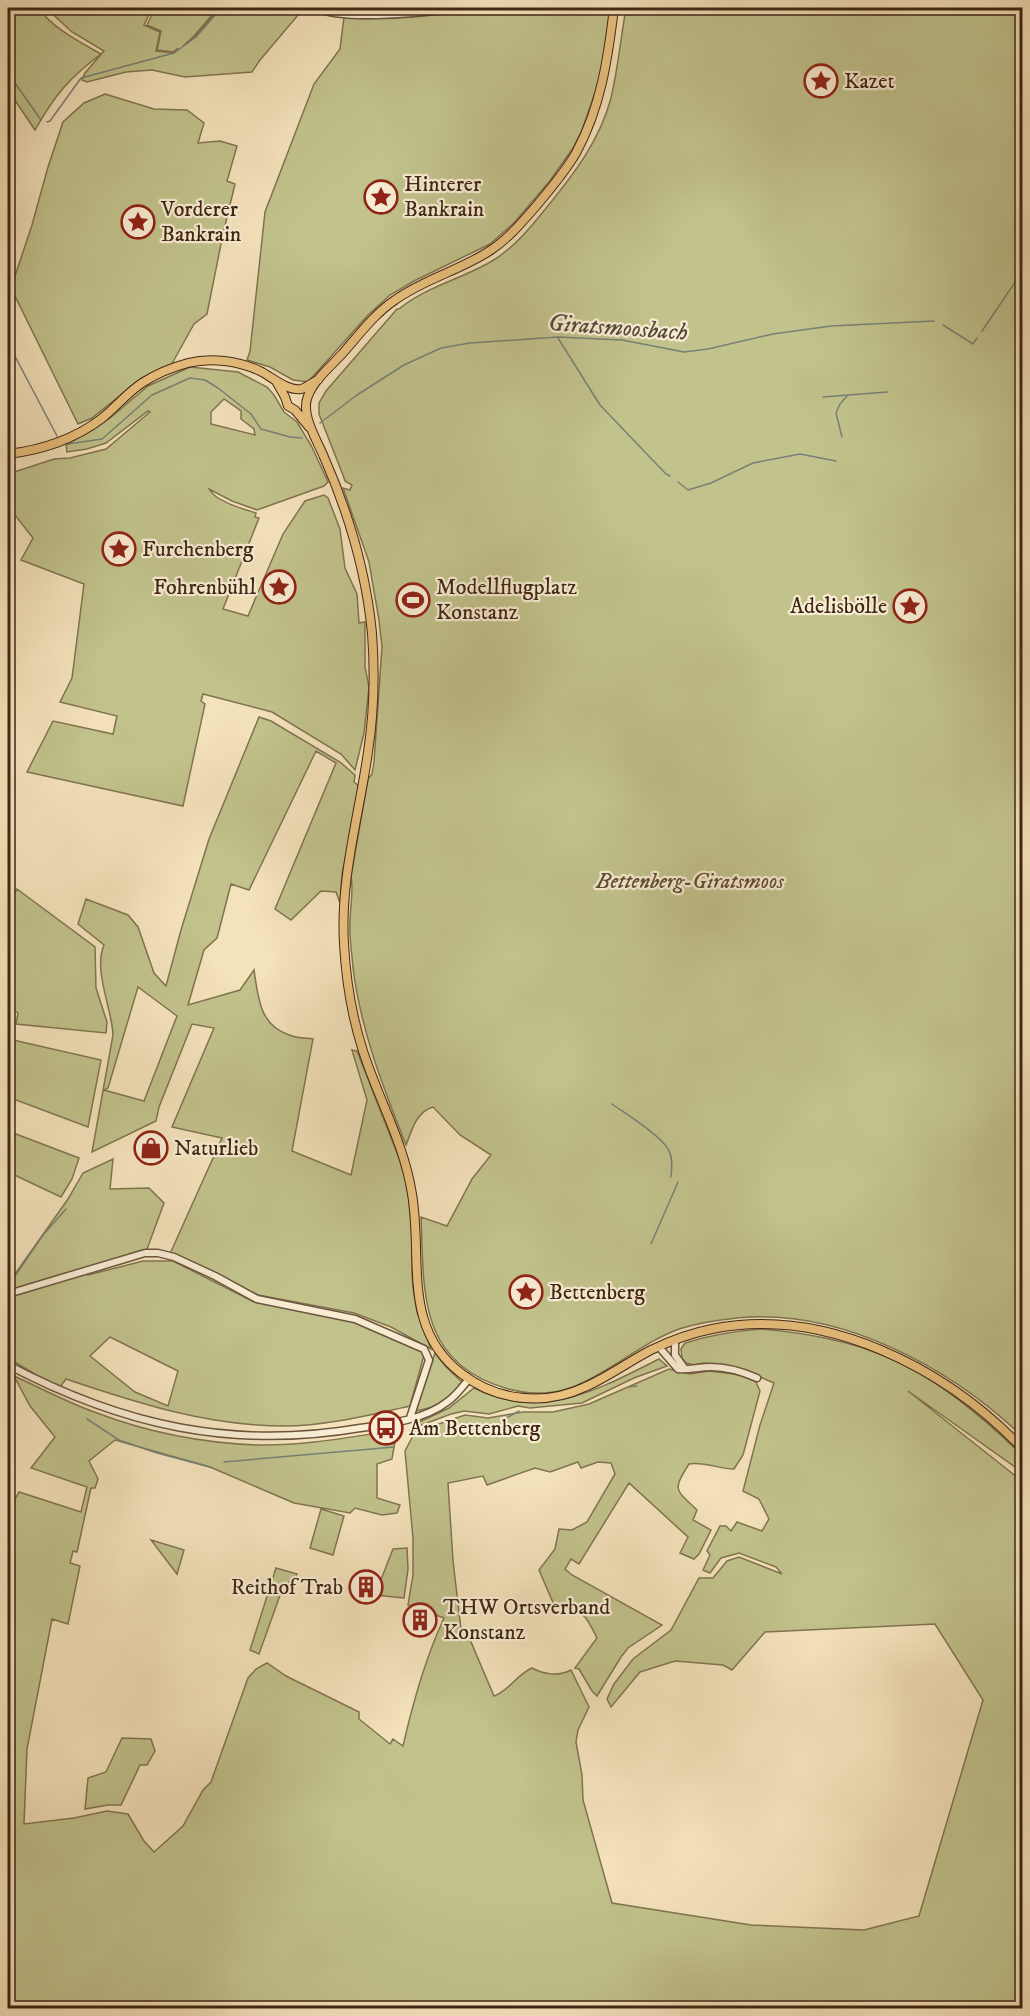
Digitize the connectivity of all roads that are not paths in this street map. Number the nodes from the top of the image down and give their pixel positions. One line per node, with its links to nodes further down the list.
1 (317, 8): 2 (street)
2 (462, 8)
3 (612, 8): 4 (main road)
4 (319, 379): 6 (main road); 8 (main road)
5 (276, 381): 6 (main road); 7 (main road); 11 (main road)
6 (297, 389): 7 (main road); 8 (main road)
7 (285, 396): 9 (main road)
8 (306, 401): 9 (main road); 10 (main road)
9 (295, 410): 10 (main road)
10 (312, 430): 18 (main road)
11 (8, 454)
12 (8, 1294): 19 (street)
13 (675, 1340): 14 (main road); 16 (street); 20 (main road)
14 (659, 1347): 16 (street); 18 (main road)
15 (8, 1365): 19 (street)
16 (686, 1370): 17 (street)
17 (756, 1378)
18 (469, 1379): 19 (street)
19 (410, 1418)
20 (1023, 1448)

